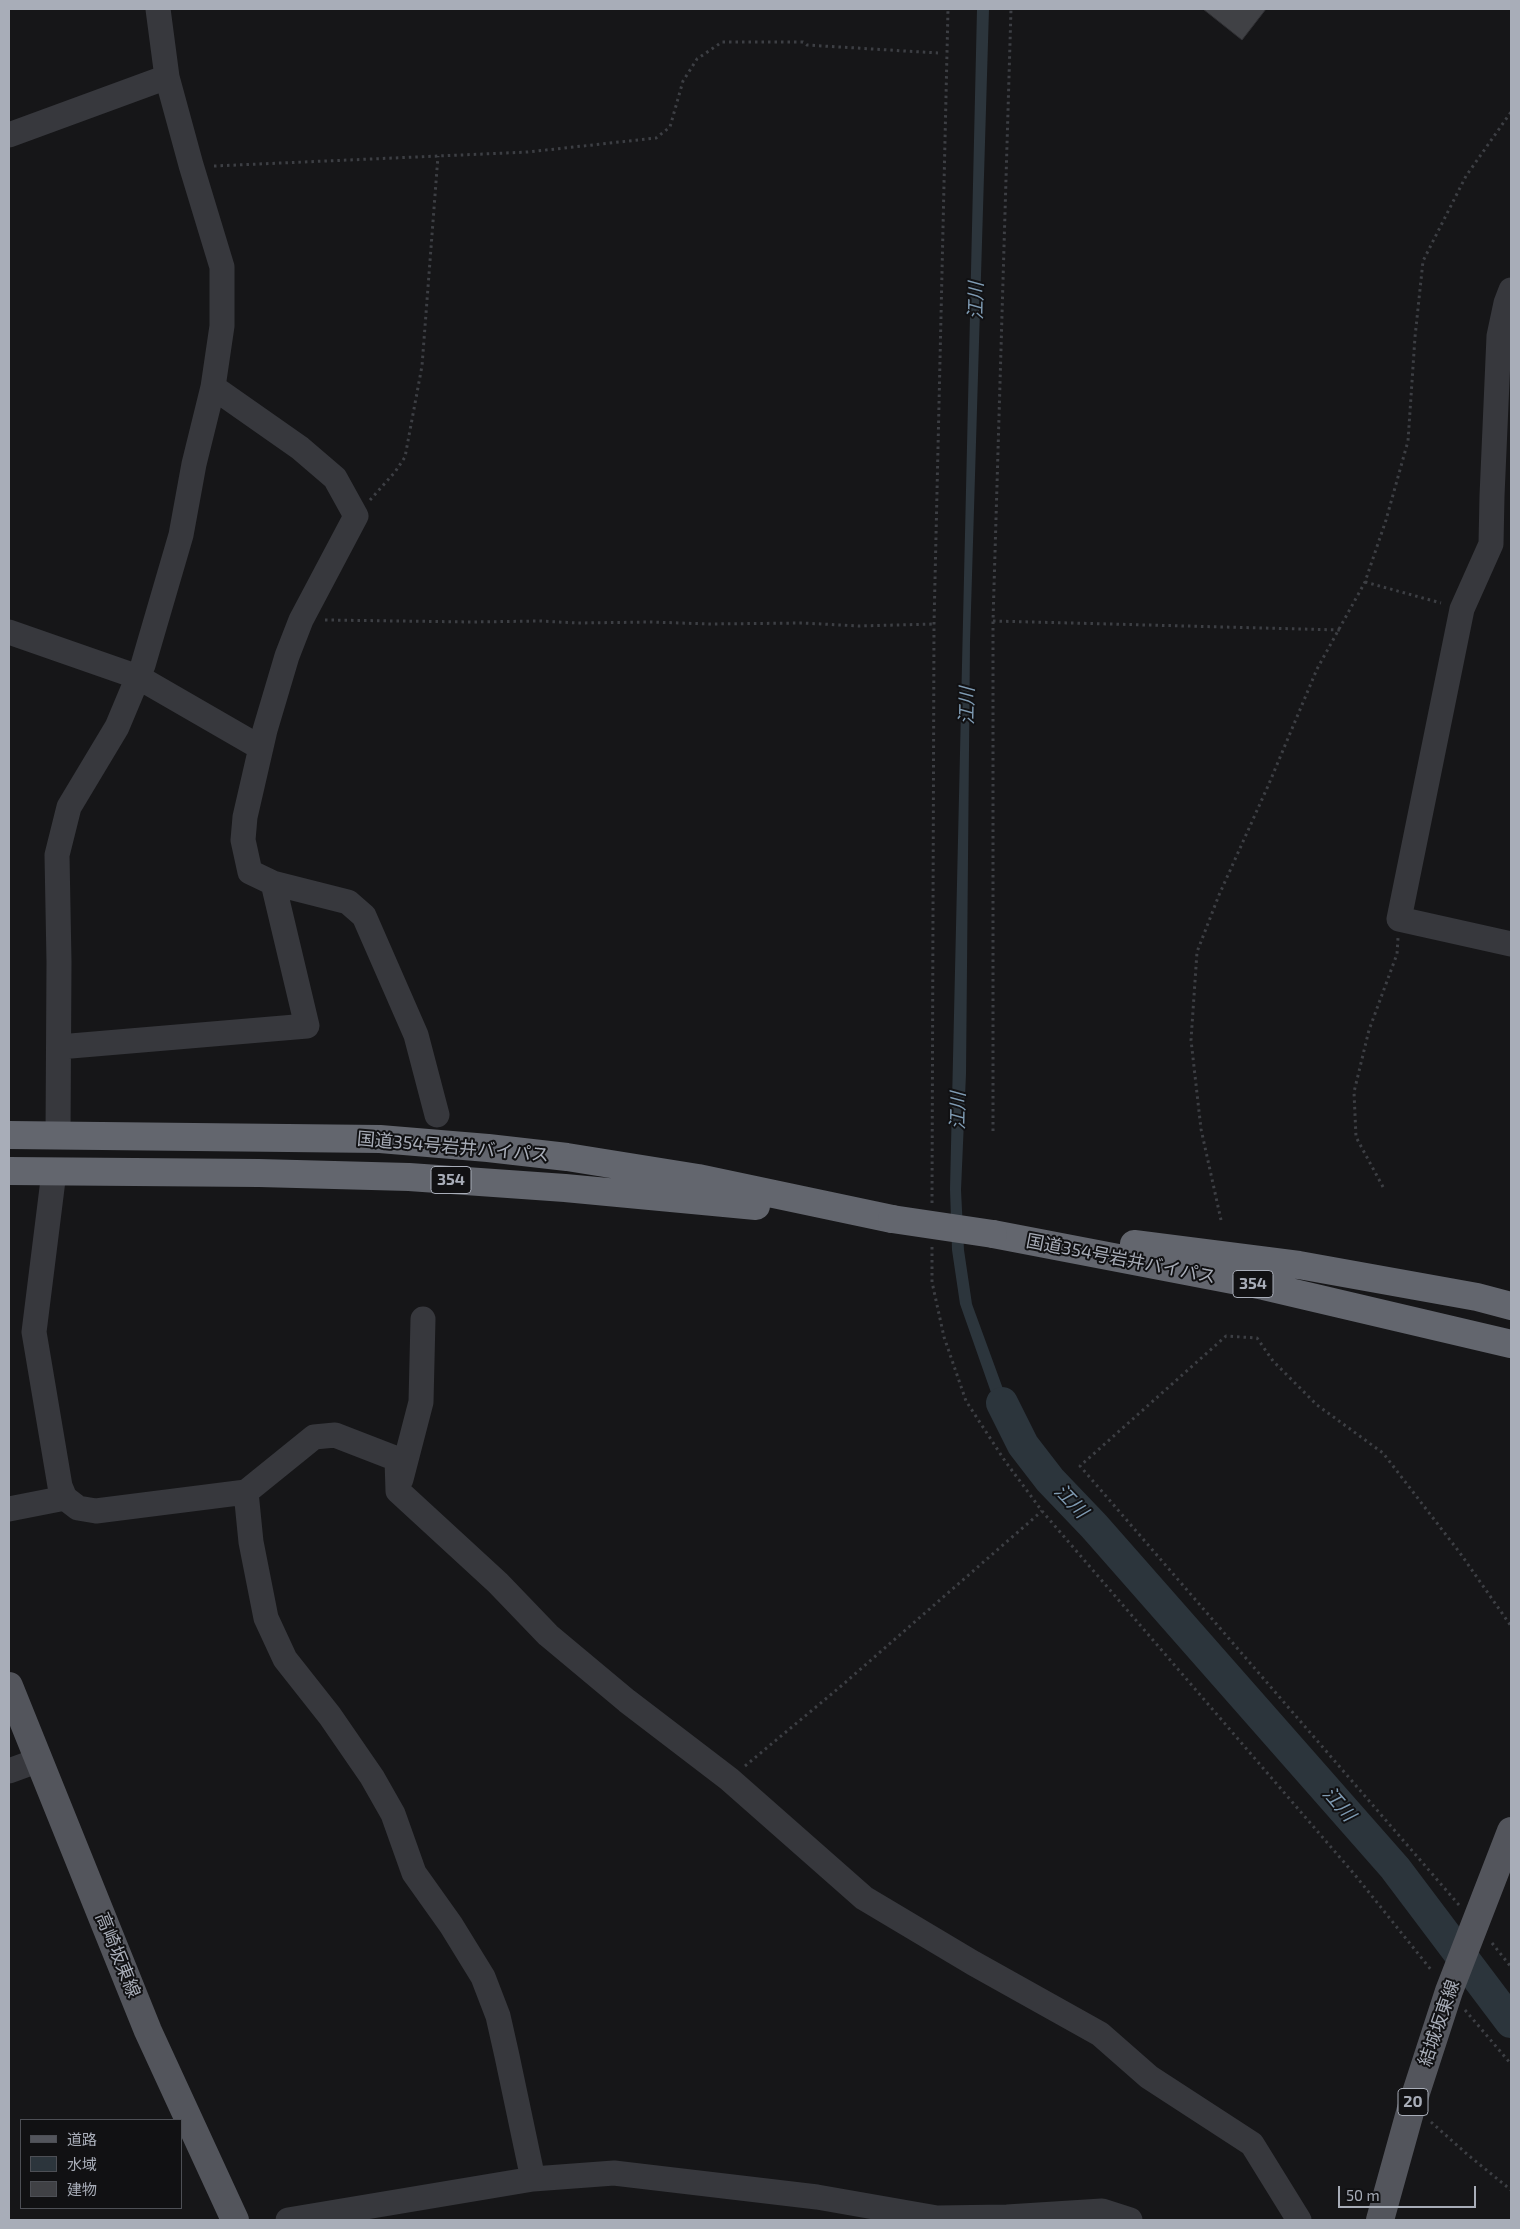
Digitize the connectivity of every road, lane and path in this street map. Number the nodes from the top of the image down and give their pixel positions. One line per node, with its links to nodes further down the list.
1 (158, 9): 5 (street)
2 (948, 9): 17 (path)
3 (1011, 9): 16 (path)
4 (938, 53): 8 (path)
5 (167, 76): 7 (street); 9 (street)
6 (1511, 112): 13 (path)
7 (9, 135)
8 (438, 156): 9 (path); 12 (path)
9 (191, 166): 11 (street)
10 (1511, 290): 14 (street)
11 (213, 387): 12 (street); 20 (street)
12 (356, 516): 15 (street)
13 (1365, 582): 14 (path); 18 (path)
14 (1462, 609): 23 (street)
15 (301, 620): 17 (path); 21 (street)
16 (993, 621): 18 (path); 27 (path)
17 (934, 624): 33 (path)
18 (1340, 630): 35 (path)
19 (9, 632): 20 (street)
20 (138, 677): 21 (street); 25 (street)
21 (261, 748): 22 (street)
22 (273, 883): 25 (street); 26 (street)
23 (1399, 918): 24 (street); 32 (path)
24 (1511, 944)
25 (59, 1047): 29 (street)
26 (437, 1115)
27 (993, 1131)
28 (9, 1134): 29 (highway, 国道354号岩井バイパス / 354)
29 (58, 1135): 34 (highway, 国道354号岩井バイパス / 354)
30 (9, 1171): 31 (highway, 国道354号岩井バイパス / 354)
31 (54, 1172): 34 (highway, 国道354号岩井バイパス / 354); 43 (street)
32 (1384, 1187)
33 (932, 1212)
34 (892, 1218): 36 (highway, 国道354号岩井バイパス / 354, bridge)
35 (1221, 1220)
36 (993, 1234): 38 (highway, 国道354号岩井バイパス / 354); 40 (highway, 国道354号岩井バイパス / 354)
37 (932, 1242): 45 (path)
38 (1511, 1306)
39 (423, 1319): 41 (street)
40 (1511, 1344)
41 (398, 1491): 42 (street); 50 (street)
42 (246, 1492): 43 (street); 56 (street)
43 (65, 1498): 44 (street)
44 (9, 1510)
45 (1042, 1511): 50 (path); 53 (path)
46 (1511, 1626): 52 (path)
47 (9, 1686): 48 (main road, 高崎坂東線)
48 (39, 1760): 49 (street); 58 (main road, 高崎坂東線)
49 (9, 1771)
50 (729, 1779): 61 (street)
51 (1511, 1831): 52 (main road, 結城坂東線 / 20)
52 (1473, 1928): 53 (main road, 結城坂東線 / 20)
53 (1450, 1988): 54 (path); 55 (main road, 結城坂東線 / 20)
54 (1511, 2064)
55 (1412, 2105): 57 (path); 62 (main road, 結城坂東線 / 20)
56 (533, 2179): 59 (street); 60 (street)
57 (1511, 2190)
58 (235, 2220)
59 (288, 2220)
60 (1130, 2220)
61 (1299, 2220)
62 (1380, 2220)

